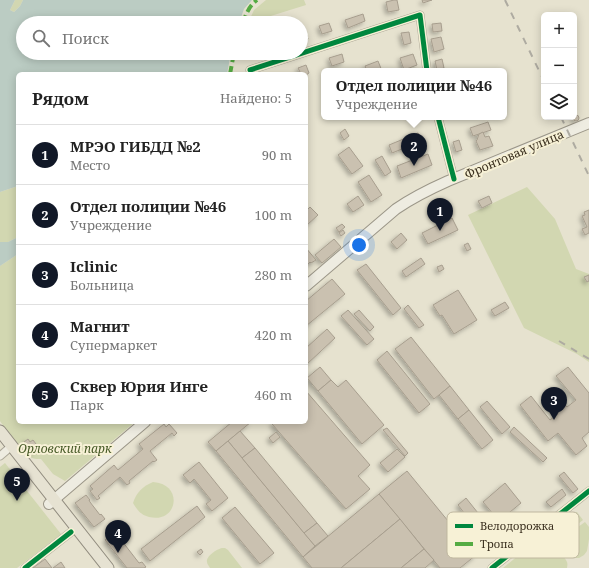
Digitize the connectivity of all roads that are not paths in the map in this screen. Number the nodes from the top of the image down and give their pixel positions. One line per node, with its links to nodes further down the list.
1 (308, 51): 3 (street)
2 (281, 60): 4 (street)
3 (427, 68)
4 (250, 70)
5 (439, 120): 7 (street)
6 (589, 122): 7 (main road, Фронтовая улица)
7 (454, 179): 8 (main road, Фронтовая улица)
8 (308, 284)
9 (143, 424): 13 (main road)
10 (0, 430): 13 (main road)
11 (2, 449): 13 (main road)
12 (589, 491): 14 (street)
13 (52, 502): 15 (main road); 19 (main road)
14 (563, 512)
15 (71, 532): 17 (street); 18 (main road)
16 (505, 558): 20 (street)
17 (25, 568)
18 (100, 568)
19 (108, 568)
20 (492, 568)

